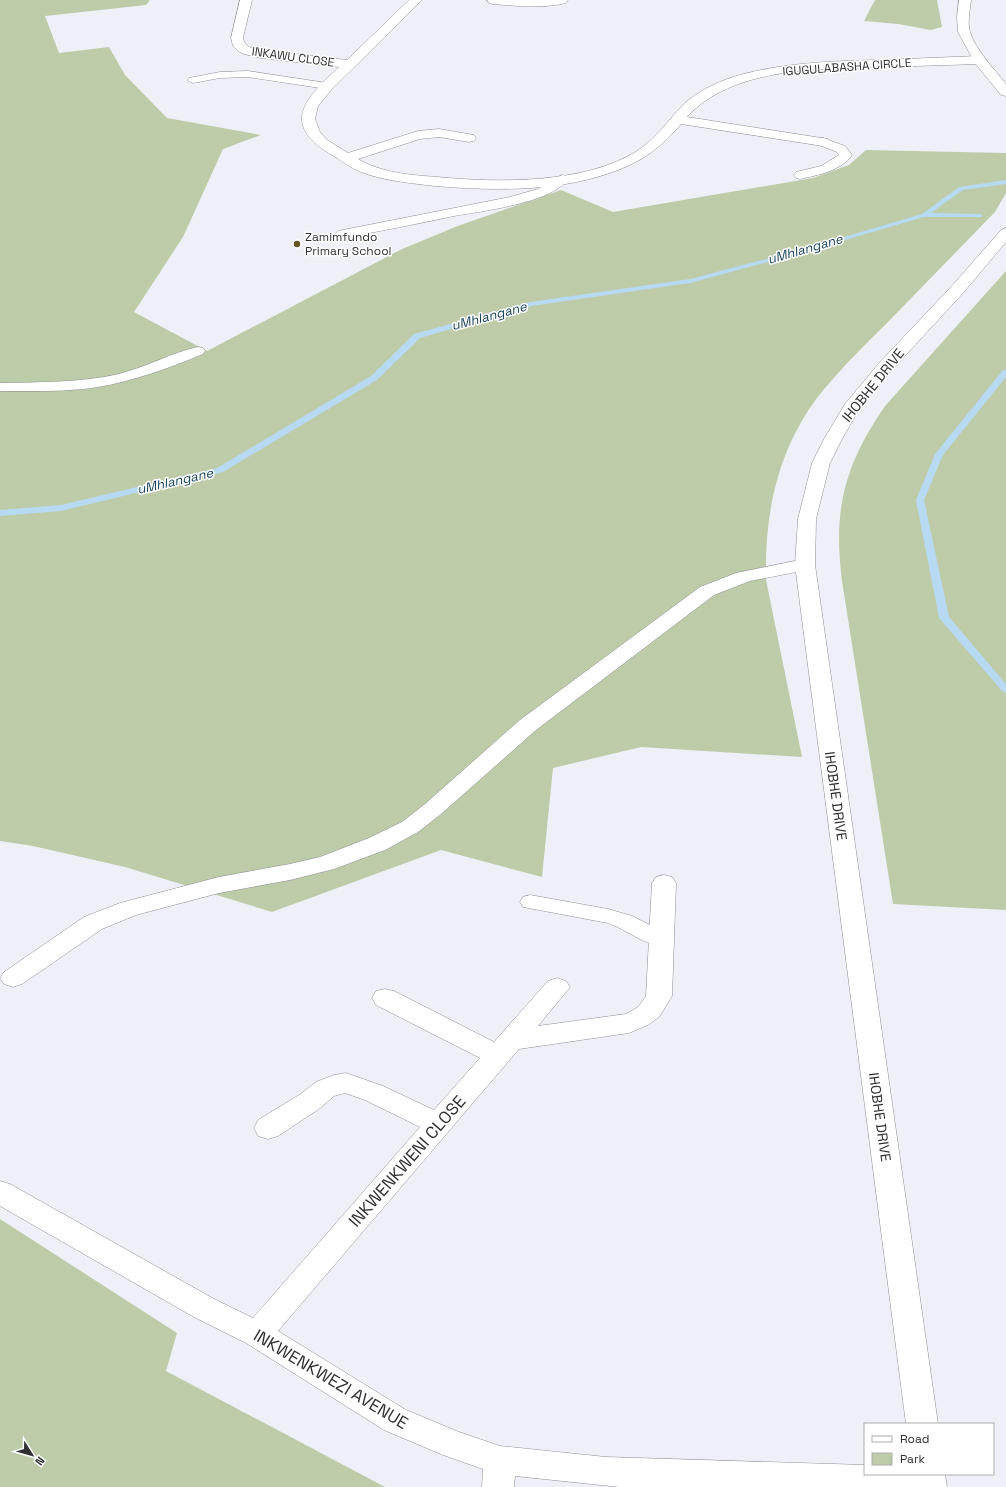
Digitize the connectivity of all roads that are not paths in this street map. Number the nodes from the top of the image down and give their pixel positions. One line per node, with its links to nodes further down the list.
1 (246, 0): 7 (street, INKAWU CLOSE)
2 (416, 0): 7 (street, IGUGULABASHA CIRCLE)
3 (493, 0): 4 (street)
4 (562, 0)
5 (965, 0): 6 (street)
6 (979, 60): 10 (street); 11 (street, IGUGULABASHA CIRCLE)
7 (348, 64): 9 (street, IGUGULABASHA CIRCLE)
8 (193, 80): 9 (lane)
9 (327, 86): 14 (street, IGUGULABASHA CIRCLE)
10 (1006, 92)
11 (679, 120): 13 (street); 16 (street, IGUGULABASHA CIRCLE)
12 (469, 138): 14 (street)
13 (823, 142): 15 (lane)
14 (346, 158): 16 (street, IGUGULABASHA CIRCLE)
15 (800, 175)
16 (562, 179): 18 (lane)
17 (1006, 233): 21 (street, IHOBHE DRIVE)
18 (343, 234)
19 (198, 351): 20 (lane)
20 (0, 387)
21 (805, 565): 25 (street); 33 (street, IHOBHE DRIVE)
22 (664, 883): 24 (street)
23 (530, 902): 24 (lane)
24 (662, 940): 28 (street)
25 (13, 978)
26 (557, 987): 28 (street, INKWENKWENI CLOSE)
27 (385, 998): 28 (street)
28 (504, 1048): 29 (street, INKWENKWENI CLOSE)
29 (438, 1124): 30 (street); 32 (street, INKWENKWENI CLOSE)
30 (268, 1128)
31 (0, 1192): 32 (street, INKWENKWEZI AVENUE)
32 (257, 1334): 34 (street, INKWENKWEZI AVENUE)
33 (922, 1423)
34 (499, 1474): 35 (street, INKWENKWEZI AVENUE)
35 (930, 1481)

